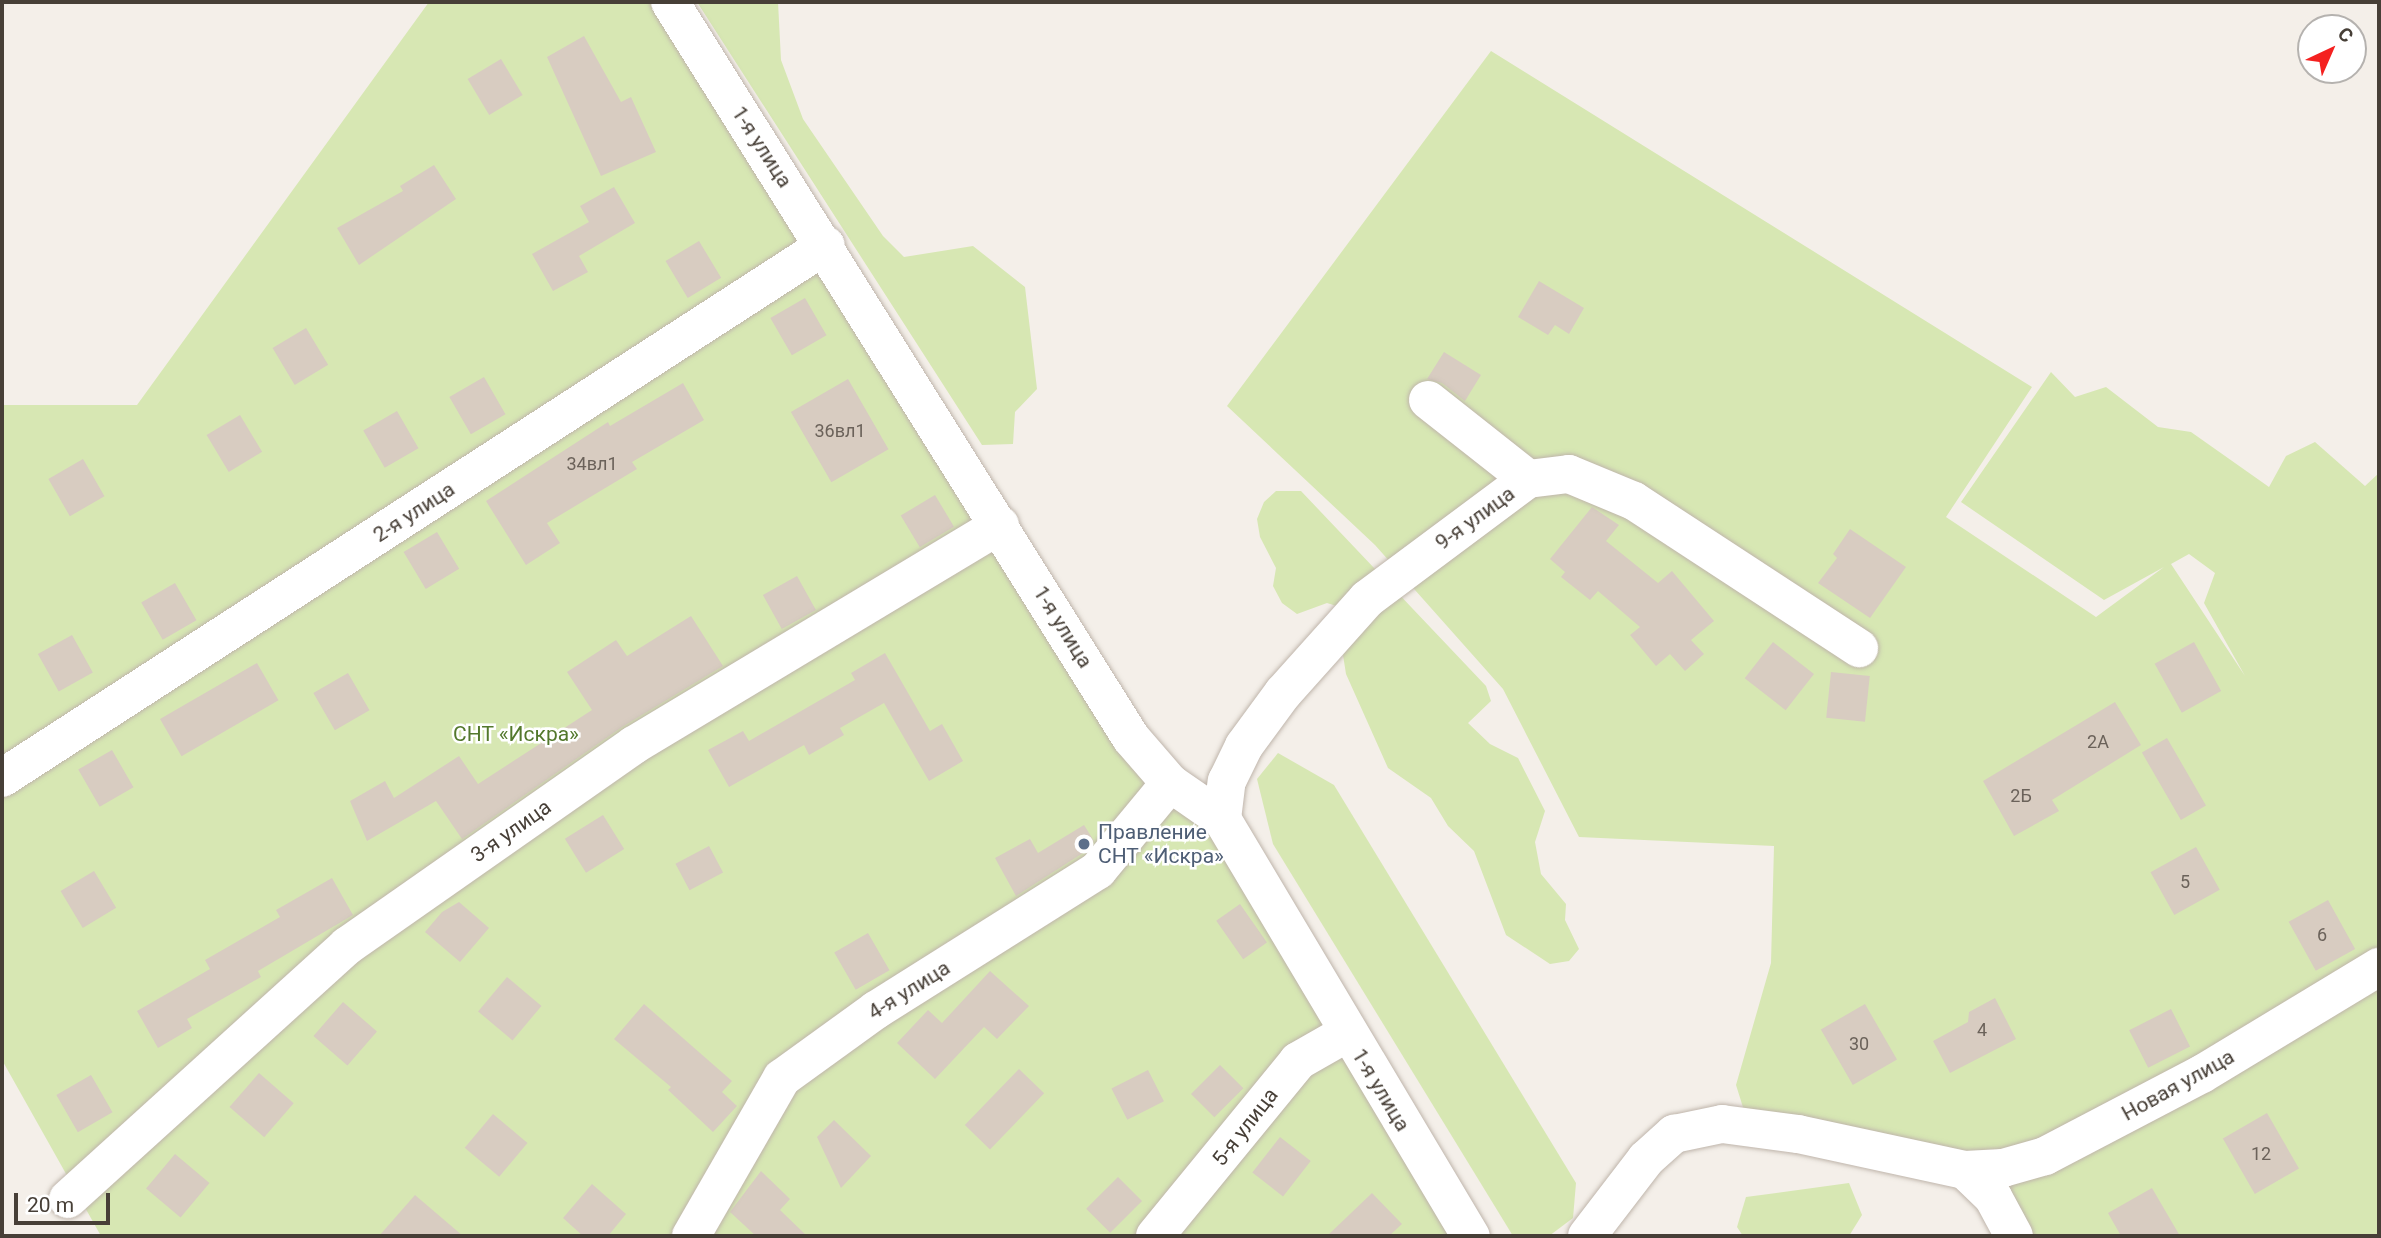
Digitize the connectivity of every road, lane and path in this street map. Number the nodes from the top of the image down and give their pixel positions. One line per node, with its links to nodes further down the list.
1 (670, 2): 2 (street, 1-я улица)
2 (826, 245): 5 (street, 1-я улица); 7 (street, 2-я улица)
3 (1428, 400): 4 (street)
4 (1528, 479): 6 (street, 9-я улица); 9 (street, 9-я улица)
5 (1000, 525): 8 (street, 1-я улица); 13 (street, 3-я улица)
6 (1859, 648)
7 (2, 778)
8 (1170, 783): 9 (street, 1-я улица); 14 (street, 4-я улица)
9 (1222, 819): 11 (street, 1-я улица)
10 (2379, 968): 12 (street, Новая улица)
11 (1347, 1033): 15 (street, 5-я улица); 16 (street, 1-я улица)
12 (1965, 1170): 17 (street, Новая улица); 18 (street)
13 (68, 1199)
14 (691, 1236)
15 (1154, 1236)
16 (1471, 1236)
17 (1587, 1236)
18 (2014, 1236)

